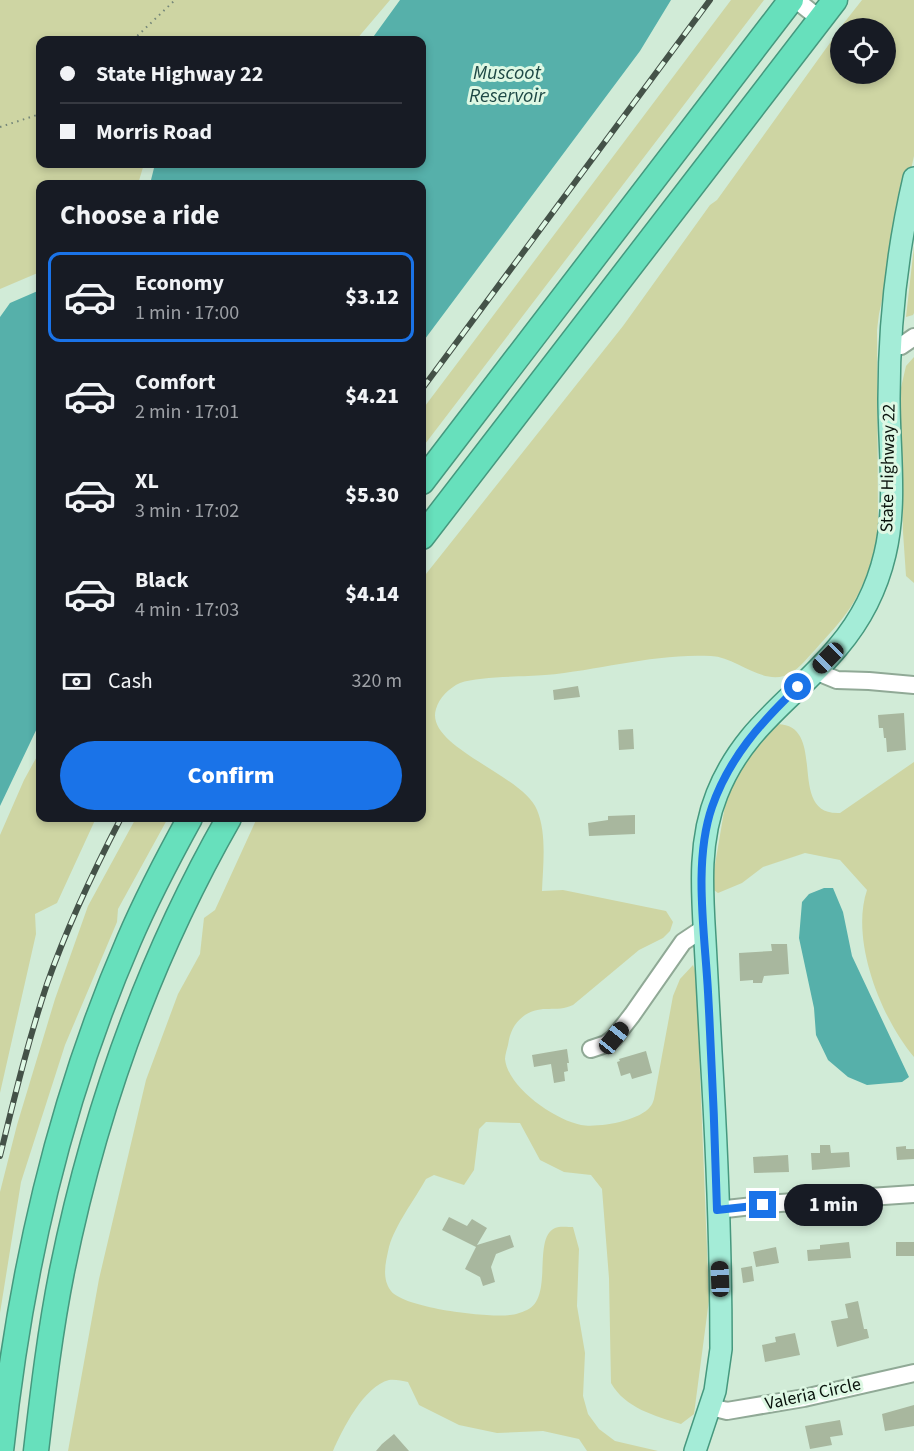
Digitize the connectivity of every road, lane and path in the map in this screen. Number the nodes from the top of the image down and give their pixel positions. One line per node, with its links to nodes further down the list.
1 (175, 0): 5 (path)
2 (794, 0): 4 (street); 11 (highway)
3 (835, 0): 4 (highway)
4 (820, 19): 12 (highway)
5 (137, 36)
6 (36, 115): 7 (path)
7 (0, 127)
8 (914, 178): 10 (main road, State Highway 22)
9 (914, 337): 10 (street)
10 (890, 347): 13 (main road, State Highway 22)
11 (426, 477)
12 (426, 532)
13 (815, 671): 14 (street); 17 (main road, State Highway 22)
14 (914, 685)
15 (188, 822): 23 (highway)
16 (227, 822): 24 (highway)
17 (705, 928): 18 (street); 20 (main road, State Highway 22)
18 (591, 1049)
19 (914, 1194): 20 (street)
20 (717, 1210): 22 (main road, State Highway 22)
21 (914, 1373): 22 (street, Valeria Circle)
22 (711, 1407): 25 (main road, State Highway 22)
23 (1, 1451)
24 (36, 1451)
25 (695, 1451)

